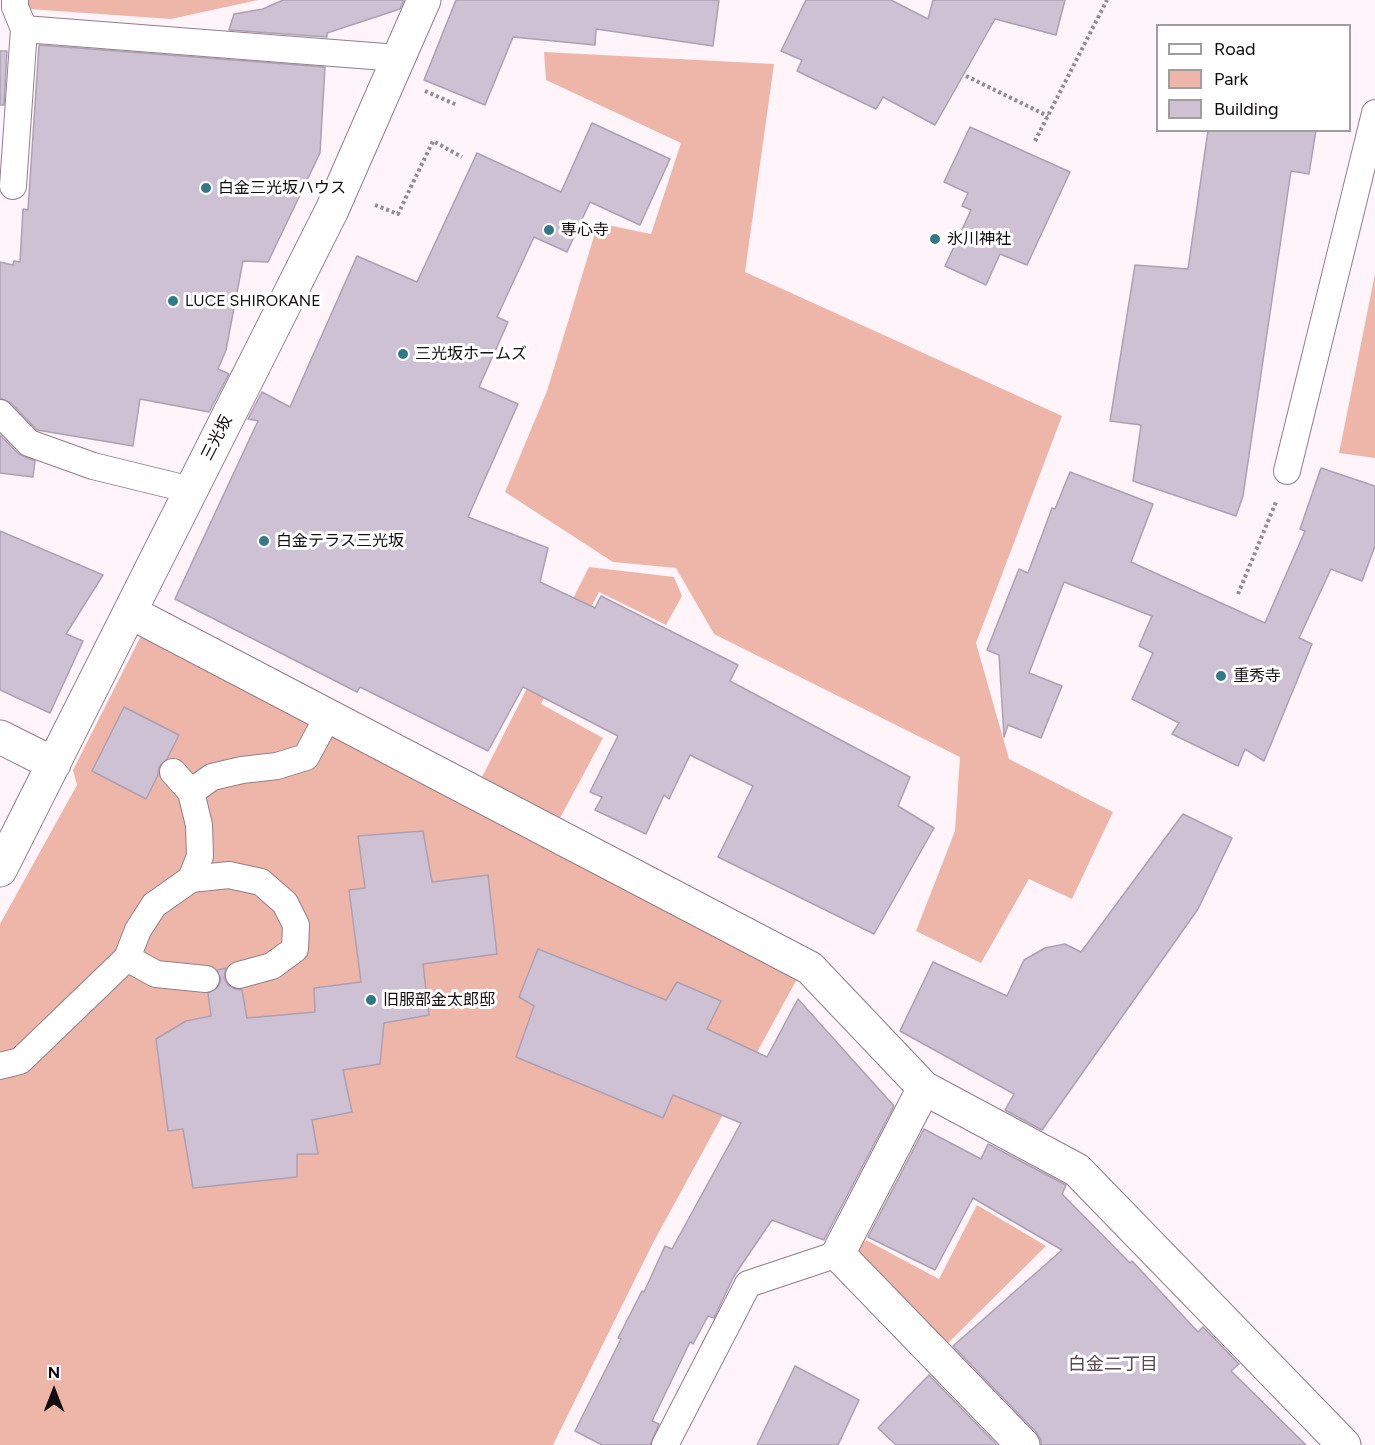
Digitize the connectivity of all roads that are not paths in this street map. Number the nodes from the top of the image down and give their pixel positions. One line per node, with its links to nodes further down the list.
1 (15, 0): 3 (lane)
2 (424, 0): 4 (street, 三光坂)
3 (24, 29): 4 (lane); 6 (lane)
4 (398, 58): 9 (street, 三光坂)
5 (1375, 112): 8 (lane)
6 (13, 186)
7 (0, 413): 9 (lane)
8 (1287, 471)
9 (191, 490): 10 (street, 三光坂)
10 (130, 612): 11 (street); 13 (street, 三光坂)
11 (328, 716): 15 (lane); 22 (street)
12 (0, 737): 13 (street)
13 (54, 764): 16 (street, 三光坂)
14 (173, 772): 15 (lane)
15 (191, 792): 17 (lane)
16 (0, 870)
17 (191, 879): 18 (lane); 19 (lane)
18 (128, 958): 20 (lane); 21 (lane)
19 (239, 975)
20 (206, 979)
21 (0, 1066)
22 (924, 1088): 23 (street); 26 (street)
23 (838, 1254): 24 (lane); 25 (street)
24 (665, 1445)
25 (1023, 1445)
26 (1344, 1445)

